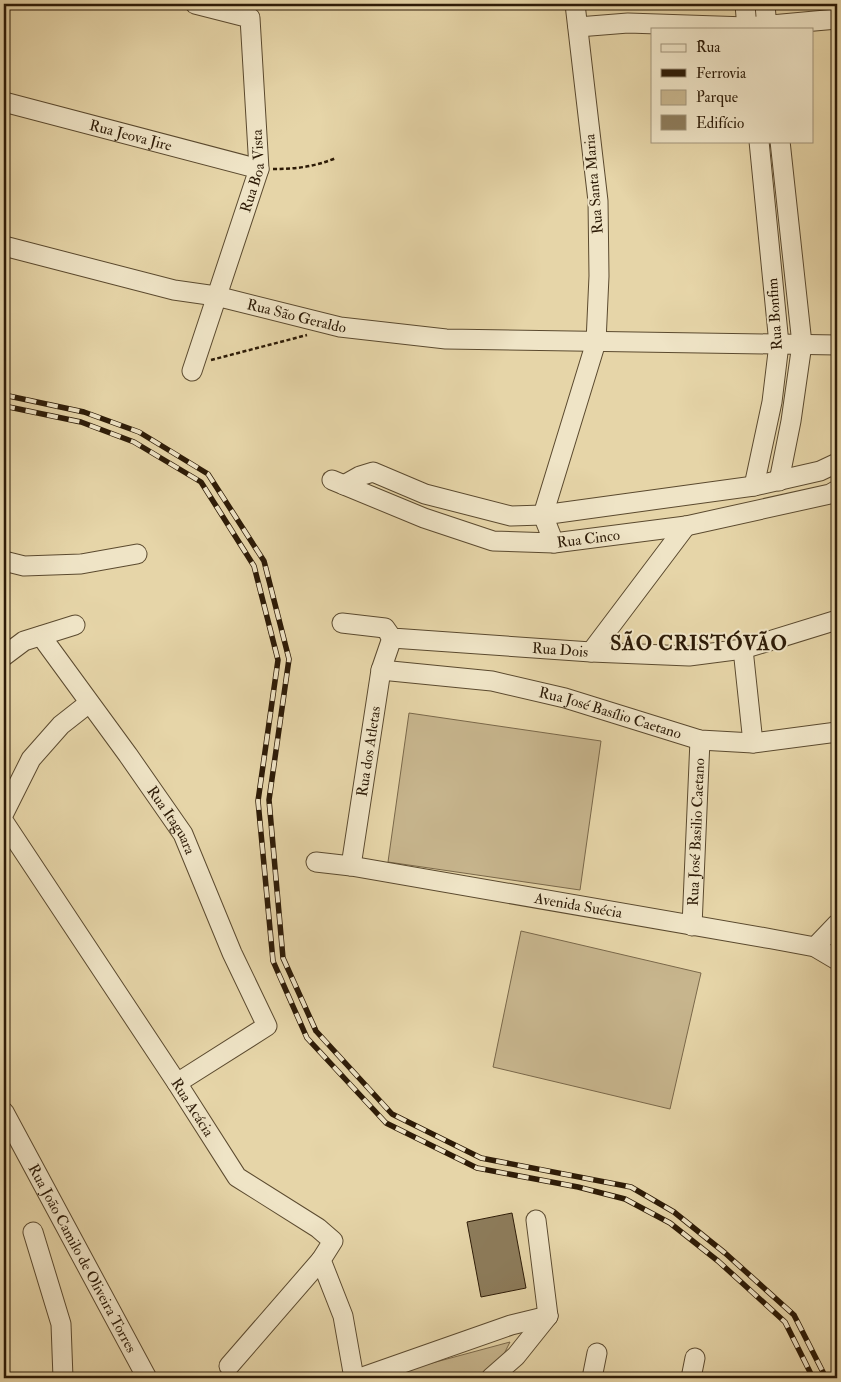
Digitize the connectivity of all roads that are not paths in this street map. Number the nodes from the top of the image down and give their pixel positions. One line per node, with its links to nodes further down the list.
1 (195, 4): 5 (street, Rua Boa Vista)
2 (575, 4): 7 (street, Rua Santa Maria)
3 (745, 4): 9 (street)
4 (765, 4): 8 (street)
5 (249, 11): 13 (street, Rua Boa Vista)
6 (837, 19): 8 (street)
7 (578, 27): 9 (street); 16 (street, Rua Santa Maria)
8 (767, 27): 9 (street)
9 (747, 28)
10 (4, 102): 13 (street, Rua Jeova Jire)
11 (759, 142): 17 (street, Rua Bonfim)
12 (780, 142): 18 (street, Rua Bonfim)
13 (259, 169): 15 (street, Rua Boa Vista)
14 (4, 246): 15 (street, Rua São Geraldo)
15 (216, 296): 16 (street, Rua São Geraldo); 20 (street, Rua Boa Vista)
16 (596, 342): 17 (street); 25 (street, Rua Santa Maria)
17 (779, 344): 18 (street); 23 (street, Rua Bonfim)
18 (802, 344): 19 (street); 22 (street, Rua Bonfim)
19 (837, 345)
20 (193, 368)
21 (837, 463): 22 (street, Rua Cinco)
22 (779, 481): 23 (street, Rua Cinco)
23 (754, 486): 25 (street, Rua Cinco)
24 (837, 490): 26 (street, Rua Cinco)
25 (543, 515): 27 (street); 27 (street, Rua Cinco)
26 (686, 526): 27 (street, Rua Cinco); 36 (street)
27 (554, 543)
28 (137, 554): 29 (street)
29 (9, 565)
30 (837, 620): 35 (street, Rua Dois)
31 (342, 623): 34 (street, Rua Dois)
32 (75, 625): 33 (street)
33 (41, 636): 37 (street); 39 (street, Rua Itaguara)
34 (392, 638): 36 (street, Rua Dois); 38 (street, Rua dos Atletas)
35 (743, 649): 36 (street, Rua Dois); 42 (street)
36 (591, 652)
37 (4, 656)
38 (381, 670): 41 (street, Rua José Basílio Caetano); 46 (street, Rua dos Atletas)
39 (89, 703): 43 (street); 51 (street, Rua Itaguara)
40 (837, 732): 42 (street, Rua José Basílio Caetano)
41 (700, 740): 42 (street, Rua José Basílio Caetano); 48 (street, Rua José Basilio Caetano)
42 (754, 744)
43 (4, 813)
44 (4, 822): 51 (street, Rua Acácia)
45 (316, 862): 46 (street, Avenida Suécia)
46 (351, 866): 48 (street, Avenida Suécia)
47 (837, 924): 49 (street)
48 (692, 926): 49 (street, Avenida Suécia)
49 (815, 947): 50 (street, Avenida Suécia)
50 (837, 960)
51 (177, 1082): 55 (street, Rua Acácia)
52 (4, 1112): 63 (street, Rua João Camilo de Oliveira Torres)
53 (536, 1220): 56 (street)
54 (33, 1232): 62 (street)
55 (321, 1260): 61 (street); 64 (street)
56 (548, 1316): 57 (street); 59 (street)
57 (511, 1325): 59 (street); 65 (street)
58 (598, 1353): 67 (street)
59 (516, 1356): 66 (street)
60 (695, 1358): 68 (street)
61 (230, 1366)
62 (63, 1378)
63 (147, 1378)
64 (354, 1378)
65 (360, 1378)
66 (491, 1378)
67 (592, 1378)
68 (691, 1378)

